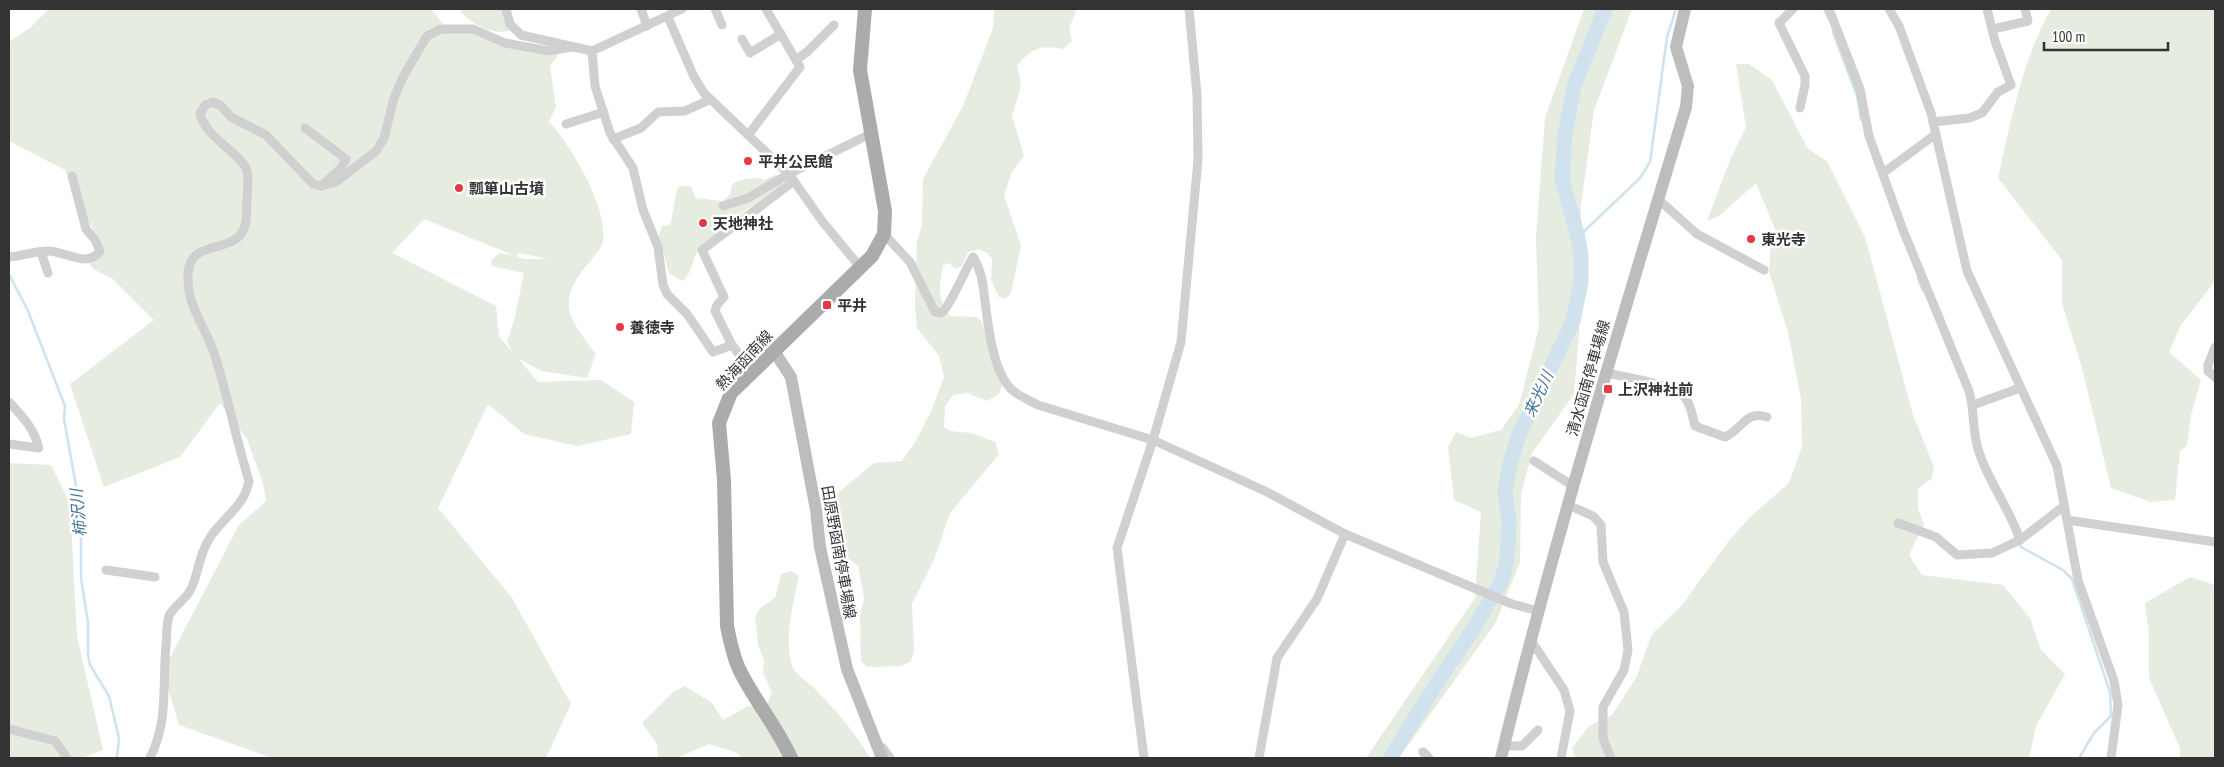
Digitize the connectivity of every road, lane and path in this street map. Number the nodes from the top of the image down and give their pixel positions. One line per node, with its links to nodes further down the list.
1 (506, 9): 22 (street)
2 (641, 9): 18 (street)
3 (682, 9): 15 (street)
4 (715, 9): 16 (street)
5 (778, 9): 14 (street)
6 (865, 9): 32 (main road, 熱海函南線)
7 (1188, 9): 57 (street)
8 (1685, 9): 39 (main road, 清水函南停車場線)
9 (1793, 9): 26 (street)
10 (1830, 9): 35 (street)
11 (1889, 9): 28 (street)
12 (1986, 9): 19 (street)
13 (2025, 9): 19 (street)
14 (768, 11): 20 (street)
15 (668, 17): 18 (street); 25 (street)
16 (722, 25)
17 (834, 25): 24 (street)
18 (647, 26): 23 (street)
19 (1993, 29): 28 (street)
20 (781, 34): 21 (street); 24 (street)
21 (742, 39)
22 (572, 47): 23 (street); 38 (street)
23 (592, 51): 27 (street)
24 (796, 60): 31 (street)
25 (709, 100): 31 (street); 34 (street)
26 (1800, 108)
27 (604, 112): 29 (street); 34 (street)
28 (1933, 122): 33 (street)
29 (566, 124)
30 (305, 128): 38 (street)
31 (749, 134): 37 (street)
32 (870, 134): 37 (street); 41 (main road, 熱海函南線)
33 (1936, 134): 35 (street); 53 (street)
34 (613, 139): 47 (street)
35 (1883, 173): 55 (street)
36 (72, 176): 42 (street)
37 (791, 177): 40 (street); 44 (street); 47 (street)
38 (321, 186): 77 (street)
39 (1658, 199): 45 (street); 51 (main road, 清水函南停車場線)
40 (723, 206)
41 (884, 234): 44 (main road, 熱海函南線); 57 (street)
42 (42, 252): 43 (street); 46 (street)
43 (9, 257)
44 (860, 268): 49 (main road, 熱海函南線)
45 (1764, 270)
46 (48, 273)
47 (732, 345): 50 (street)
48 (2215, 347): 52 (street)
49 (774, 350): 50 (main road, 熱海函南線); 74 (main road, 田原野函南停車場線)
50 (752, 372): 78 (main road, 熱海函南線)
51 (1607, 373): 56 (street); 60 (main road, 清水函南停車場線)
52 (2215, 377)
53 (2020, 388): 55 (street); 62 (street)
54 (9, 402): 58 (street)
55 (1973, 405): 66 (street)
56 (1767, 418)
57 (1154, 440): 65 (street); 81 (street)
58 (9, 444)
59 (1534, 461): 60 (street)
60 (1573, 486): 61 (main road, 清水函南停車場線)
61 (1568, 505): 70 (main road, 清水函南停車場線); 84 (street)
62 (2064, 506): 63 (street); 66 (street)
63 (2066, 520): 67 (street); 85 (street)
64 (1898, 523): 66 (street)
65 (1345, 534): 70 (street); 82 (street)
66 (2020, 540)
67 (2215, 542)
68 (106, 570): 69 (street)
69 (155, 577)
70 (1538, 611): 71 (main road, 清水函南停車場線)
71 (1530, 639): 75 (main road, 清水函南停車場線); 83 (street)
72 (9, 729): 76 (street)
73 (1538, 730): 75 (street)
74 (876, 745): 79 (main road, 田原野函南停車場線); 80 (street)
75 (1503, 752)
76 (67, 758)
77 (150, 758)
78 (791, 758)
79 (882, 758)
80 (890, 758)
81 (1144, 758)
82 (1259, 758)
83 (1561, 758)
84 (1611, 758)
85 (2111, 758)

